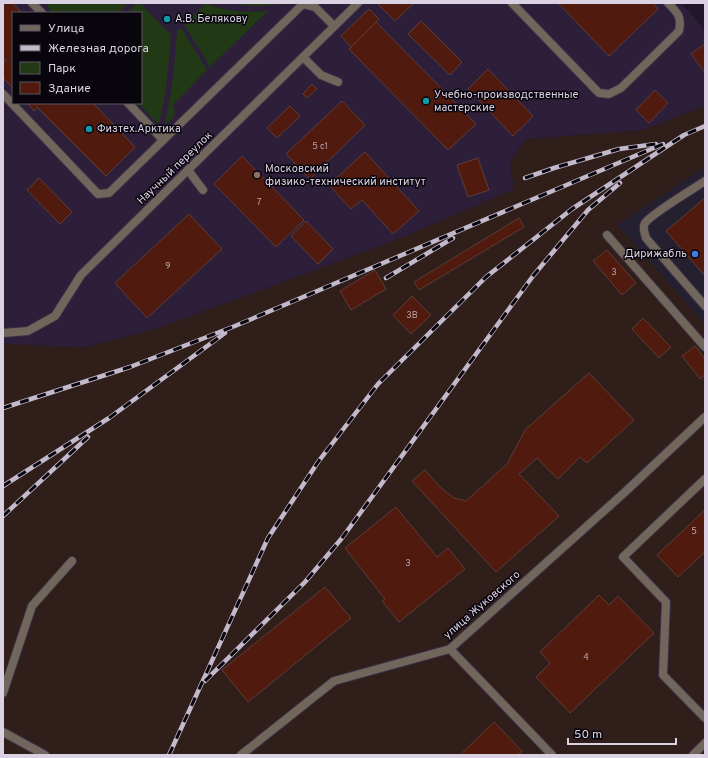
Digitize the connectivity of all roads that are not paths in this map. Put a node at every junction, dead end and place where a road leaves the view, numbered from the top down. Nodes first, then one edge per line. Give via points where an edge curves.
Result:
1 (32, 3) edge
2 (302, 3) edge
3 (358, 3) edge
4 (512, 3) edge
5 (668, 3) edge
6 (41, 12) edge
7 (334, 26) junction
8 (303, 57) junction
9 (338, 82) dead end
10 (3, 94) edge
11 (12, 103) edge
12 (12, 104) edge
13 (129, 104) edge
14 (163, 140) junction
15 (188, 170) junction
16 (705, 181) edge
17 (203, 190) dead end
18 (607, 235) dead end
19 (705, 306) edge
20 (3, 333) edge
21 (705, 347) edge
22 (705, 417) edge
23 (705, 479) edge
24 (72, 562) dead end
25 (450, 649) junction
26 (3, 693) edge
27 (705, 718) edge
28 (3, 732) edge
29 (705, 743) edge
30 (45, 755) edge
31 (241, 755) edge
32 (552, 755) edge
33 (693, 755) edge

1 - 6 street
2 - 7 street via 315,7
2 - 14 street
3 - 7 street, Научный переулок
4 - 5 street via 599,92 609,94 621,88 679,31 681,23 678,13
7 - 8 street, Научный переулок
8 - 9 street via 321,75
8 - 15 street, Научный переулок
10 - 11 street
12 - 14 street via 98,194 109,193
13 - 14 street
15 - 17 street
15 - 20 street, Научный переулок via 81,275 54,316 28,331
16 - 19 street via 652,216 645,224 644,231 646,238
18 - 21 street
22 - 25 street, улица Жуковского
23 - 27 street via 623,557 666,602 663,675
24 - 26 street via 32,606
25 - 31 street, улица Жуковского via 334,681
25 - 32 street
28 - 30 street
29 - 33 street

